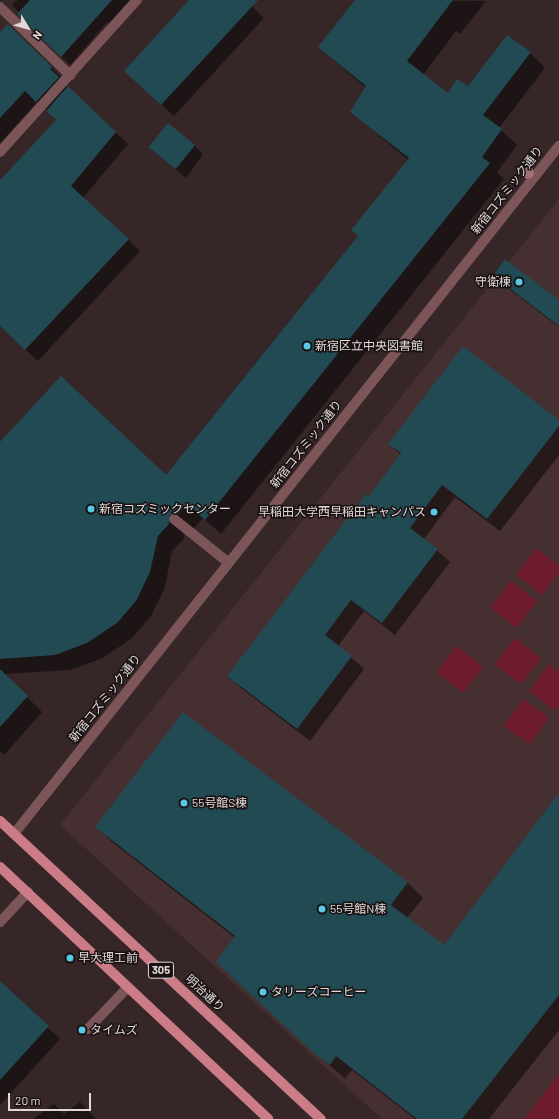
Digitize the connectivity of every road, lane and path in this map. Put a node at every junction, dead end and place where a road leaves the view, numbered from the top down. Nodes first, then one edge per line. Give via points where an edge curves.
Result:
1 (137, 0) edge
2 (0, 7) edge
3 (70, 75) junction
4 (559, 146) edge
5 (0, 152) edge
6 (174, 519) dead end
7 (229, 563) junction
8 (0, 821) edge
9 (14, 834) junction
10 (0, 867) edge
11 (28, 892) junction
12 (0, 922) edge
13 (128, 987) junction
14 (88, 1029) dead end
15 (268, 1119) edge
16 (321, 1119) edge

1 - 3 street
2 - 3 street
3 - 5 street
4 - 7 street, 新宿コズミック通り
6 - 7 street
7 - 9 street, 新宿コズミック通り
8 - 9 main road, 明治通り / 305
9 - 16 main road, 明治通り / 305
10 - 11 main road
11 - 12 street
11 - 13 main road
13 - 14 street
13 - 15 main road

